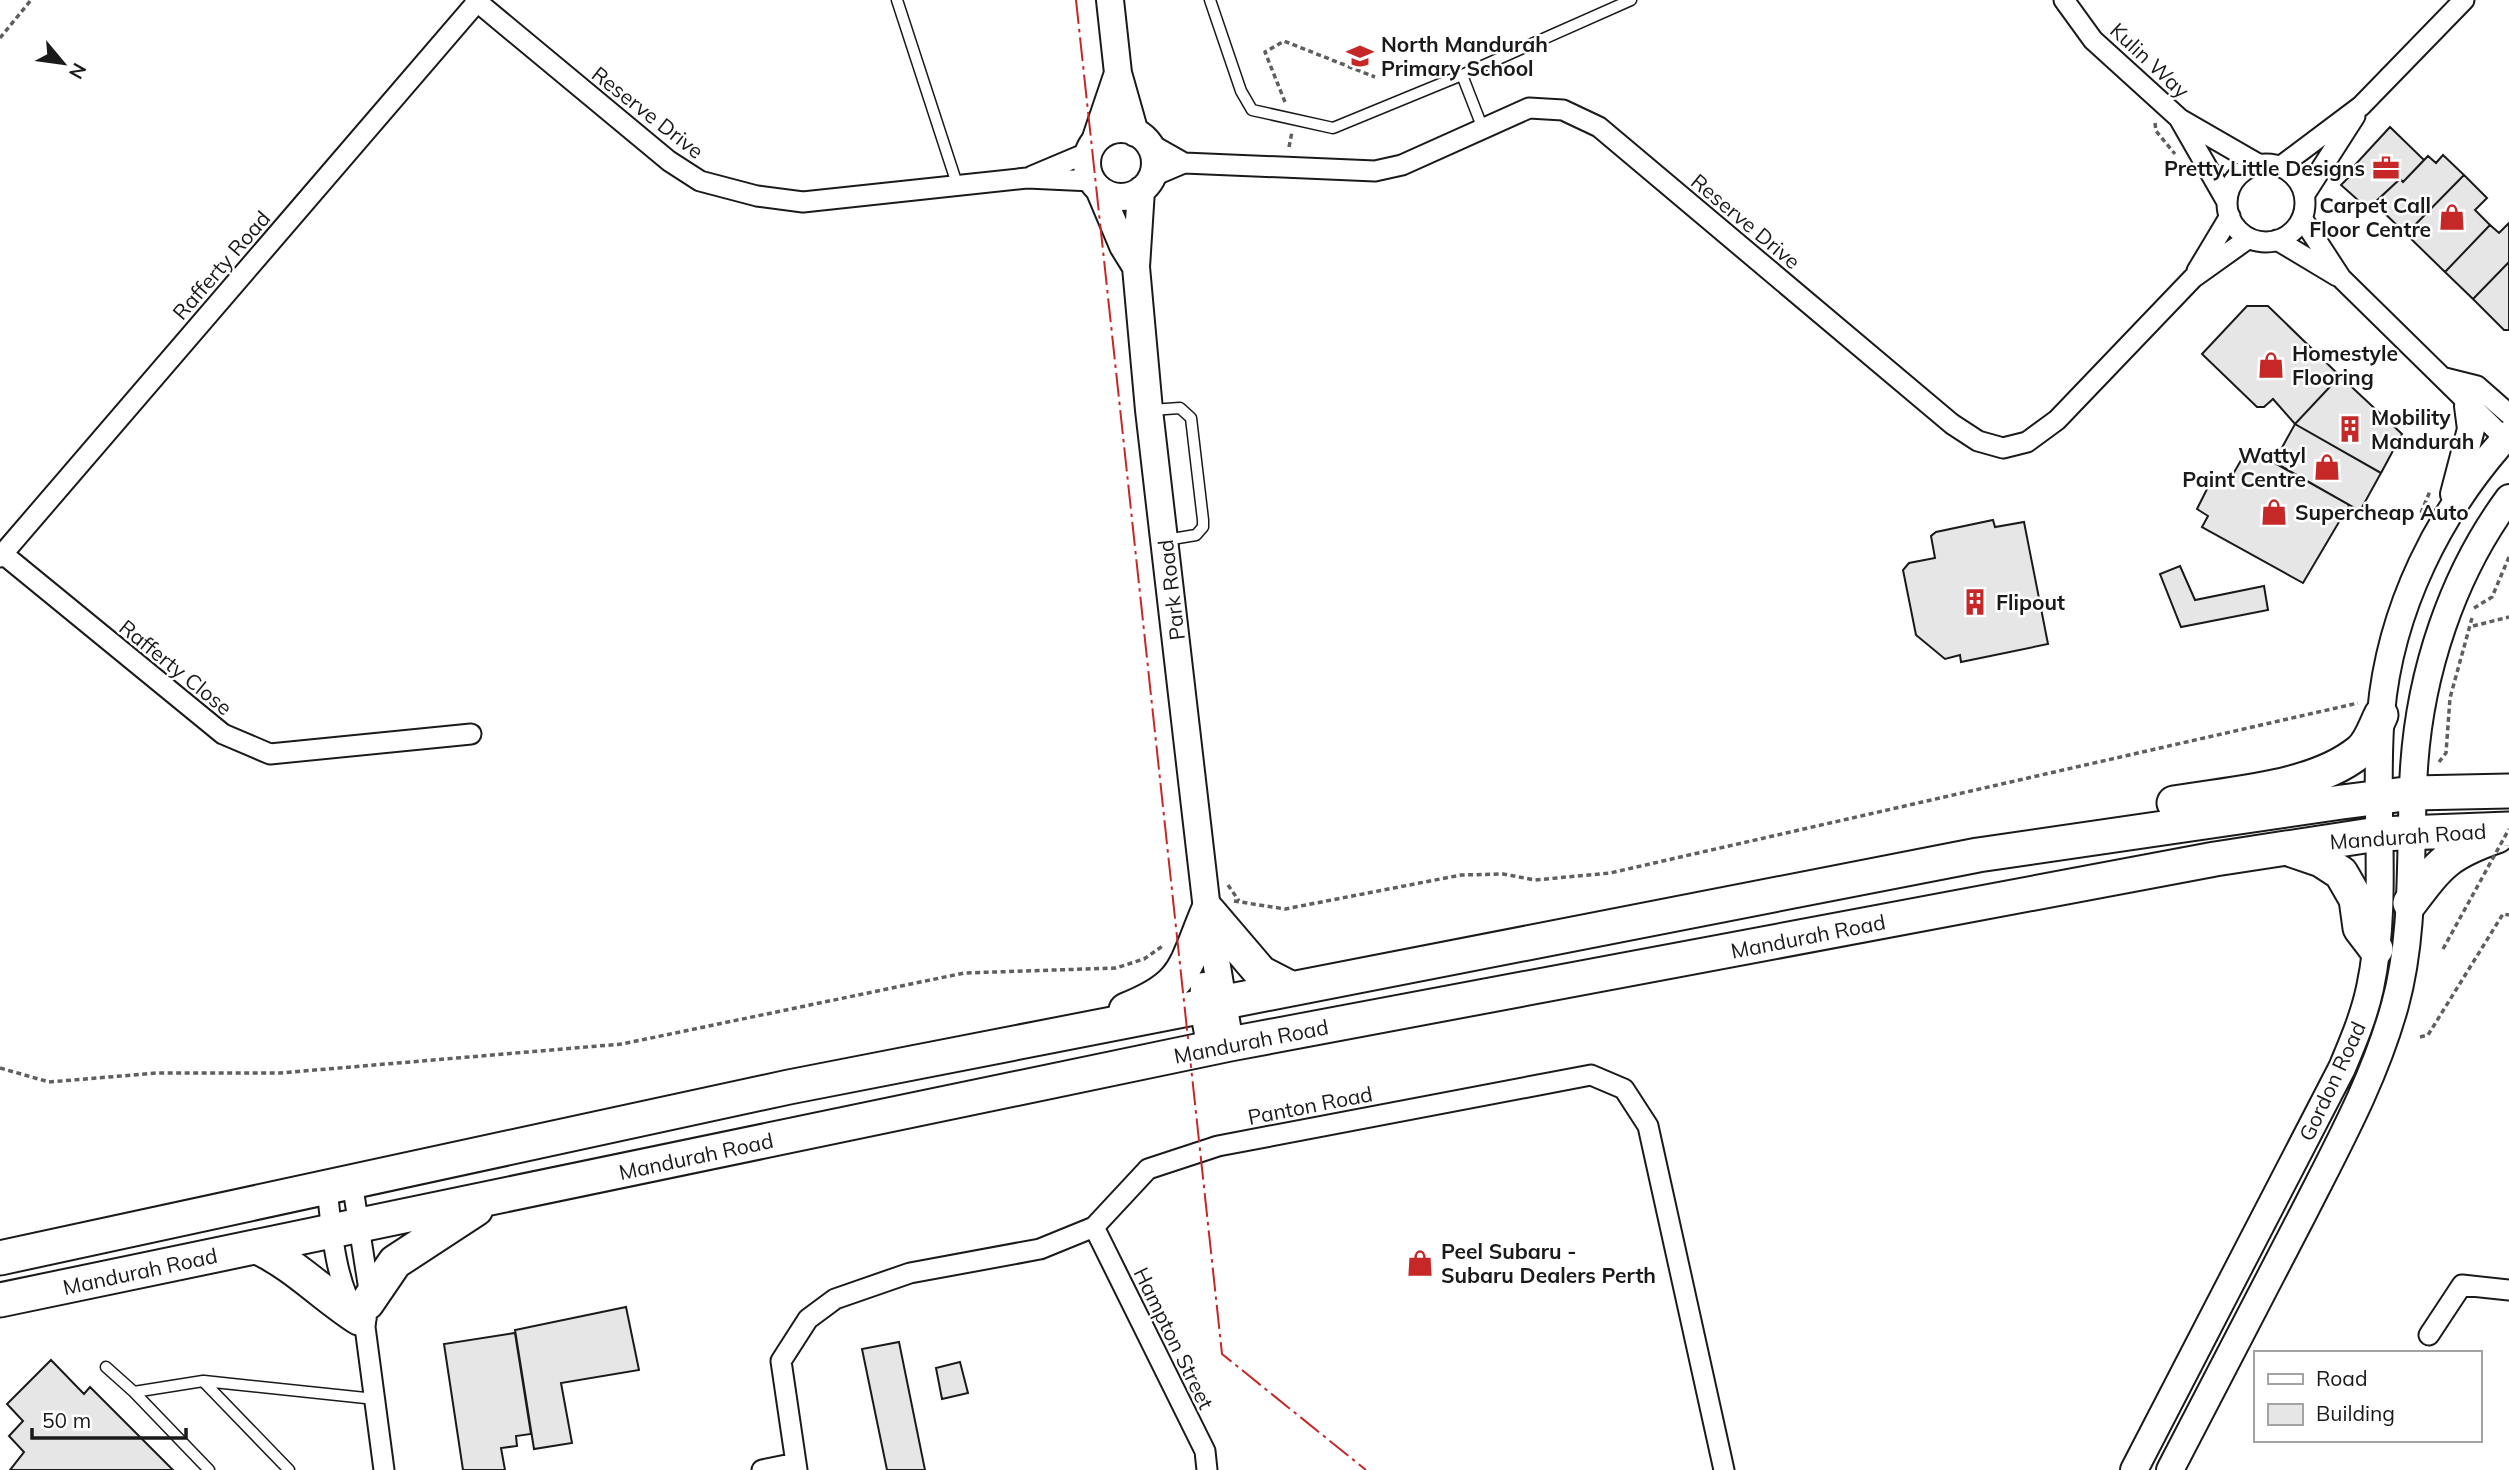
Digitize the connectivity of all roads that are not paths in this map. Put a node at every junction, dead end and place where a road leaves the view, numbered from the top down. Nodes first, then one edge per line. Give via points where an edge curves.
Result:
1 (897, 0) edge
2 (1110, 0) edge
3 (1210, 0) edge
4 (1631, 0) edge
5 (2064, 0) edge
6 (2463, 0) edge
7 (476, 1) edge
8 (1118, 73) junction
9 (1462, 75) junction
10 (2361, 106) junction
11 (2180, 119) junction
12 (1483, 128) junction
13 (1141, 137) junction
14 (1092, 146) junction
15 (1184, 163) junction
16 (2258, 164) junction
17 (2281, 166) junction
18 (1027, 178) junction
19 (957, 184) junction
20 (1146, 184) junction
21 (1095, 185) junction
22 (2305, 194) junction
23 (2228, 209) junction
24 (2302, 218) junction
25 (2249, 238) junction
26 (2277, 240) junction
27 (1136, 267) junction
28 (2193, 278) junction
29 (2341, 278) junction
30 (2445, 379) junction
31 (2469, 406) junction
32 (1149, 410) junction
33 (2508, 431) edge
34 (2508, 496) edge
35 (2452, 506) junction
36 (1165, 540) junction
37 (1, 556) edge
38 (2367, 710) junction
39 (471, 734) dead end
40 (2509, 791) edge
41 (2413, 793) junction
42 (2378, 798) junction
43 (2509, 830) edge
44 (2411, 831) junction
45 (2378, 834) junction
46 (2054, 842) junction
47 (2284, 848) junction
48 (2410, 903) junction
49 (1208, 911) junction
50 (2376, 949) junction
51 (1292, 989) junction
52 (1213, 1005) junction
53 (1065, 1034) junction
54 (1221, 1046) junction
55 (340, 1185) junction
56 (496, 1197) junction
57 (2270, 1208) junction
58 (2299, 1222) junction
59 (1094, 1227) junction
60 (345, 1229) junction
61 (257, 1247) junction
62 (0, 1258) edge
63 (2509, 1290) edge
64 (0, 1300) edge
65 (364, 1316) junction
66 (2206, 1331) junction
67 (2429, 1335) dead end
68 (2234, 1346) junction
69 (106, 1367) dead end
70 (203, 1381) junction
71 (134, 1392) junction
72 (374, 1399) junction
73 (797, 1467) edge
74 (209, 1470) edge
75 (289, 1470) edge
76 (384, 1470) edge
77 (762, 1470) edge
78 (1207, 1470) edge
79 (1724, 1470) edge
80 (2134, 1470) edge
81 (2170, 1470) edge

1 - 19 lane
2 - 8 main road
3 - 9 lane via 1246,102 1264,115 1333,128
4 - 9 lane
5 - 11 street, Kulin Way via 2094,40
6 - 10 street
7 - 19 street, Reserve Drive via 669,161 700,181 757,197 803,202
7 - 37 street, Rafferty Road
8 - 13 main road
8 - 14 main road
9 - 12 lane
10 - 17 street
10 - 22 street
11 - 16 street, Kulin Way
11 - 23 street, Kulin Way
12 - 15 street, Reserve Drive via 1402,166 1375,171
12 - 28 street, Reserve Drive via 1529,108 1563,110 1599,127 1952,424 1978,441 2003,448 2027,442 2057,419
13 - 14 main road via 1114,130
13 - 15 street, Reserve Drive
13 - 20 main road via 1154,159
14 - 18 street, Reserve Drive
14 - 21 main road via 1087,162
15 - 20 street, Reserve Drive
16 - 17 street
16 - 23 street via 2236,178
17 - 22 street via 2292,173
18 - 19 street, Reserve Drive
18 - 21 street, Reserve Drive
20 - 21 main road via 1120,197
20 - 27 main road, Park Road
21 - 27 main road, Park Road
22 - 24 street
23 - 25 street
23 - 28 street, Reserve Drive
24 - 26 street via 2287,236
24 - 29 street
25 - 26 street
25 - 28 street, Reserve Drive
26 - 29 street
27 - 32 main road, Park Road
29 - 30 street
30 - 31 street
30 - 33 street via 2477,386
31 - 33 street
31 - 35 main road via 2472,429
32 - 36 main road, Park Road
32 - 36 lane via 1180,408 1191,418 1203,527 1192,537
33 - 35 main road, Gordon Road
34 - 41 main road, Gordon Road via 2462,575 2433,653
35 - 38 main road, Gordon Road via 2424,558 2384,684
36 - 49 main road, Park Road
37 - 39 street, Rafferty Close via 223,734 270,754
38 - 42 main road, Gordon Road
38 - 46 highway via 2361,751 2348,760 2280,785 2112,813
40 - 41 highway, Mandurah Road
41 - 42 highway, Mandurah Road
41 - 44 main road, Gordon Road
42 - 45 main road, Gordon Road
42 - 46 highway, Mandurah Road
43 - 44 highway, Mandurah Road
43 - 48 highway via 2461,849 2437,867
44 - 45 highway, Mandurah Road
44 - 48 main road, Gordon Road
45 - 47 highway, Mandurah Road
45 - 50 main road, Gordon Road
46 - 51 highway, Mandurah Road
47 - 50 highway via 2321,860 2341,873 2356,899 2360,928
47 - 54 highway, Mandurah Road
48 - 58 main road, Gordon Road via 2390,1024 2348,1125
49 - 51 highway via 1261,974
49 - 52 main road, Park Road
49 - 53 highway via 1179,980 1157,998
50 - 57 main road, Gordon Road via 2364,1010 2347,1056
51 - 52 highway, Mandurah Road
52 - 53 highway, Mandurah Road
52 - 54 main road, Park Road
53 - 55 highway, Mandurah Road via 789,1087
54 - 56 highway, Mandurah Road
55 - 60 street
55 - 60 street
55 - 62 highway, Mandurah Road
56 - 60 highway, Mandurah Road
56 - 65 highway via 395,1262
57 - 58 main road
57 - 66 main road, Gordon Road
58 - 68 main road, Gordon Road
59 - 73 street, Panton Road via 1040,1249 910,1273 835,1299 808,1320 781,1361
59 - 78 street, Hampton Street via 1205,1451
59 - 79 street, Panton Road via 1148,1169 1218,1146 1591,1075 1624,1089 1648,1126
60 - 61 highway, Mandurah Road
60 - 65 street via 369,1290
60 - 65 street via 348,1300
61 - 64 highway, Mandurah Road
61 - 65 highway via 305,1275 332,1300
63 - 67 street via 2462,1285
65 - 72 street
66 - 68 main road
66 - 80 main road, Gordon Road
68 - 81 main road, Gordon Road
69 - 71 lane
70 - 71 lane
70 - 72 lane
70 - 75 lane
71 - 74 lane
72 - 76 street
73 - 77 street

